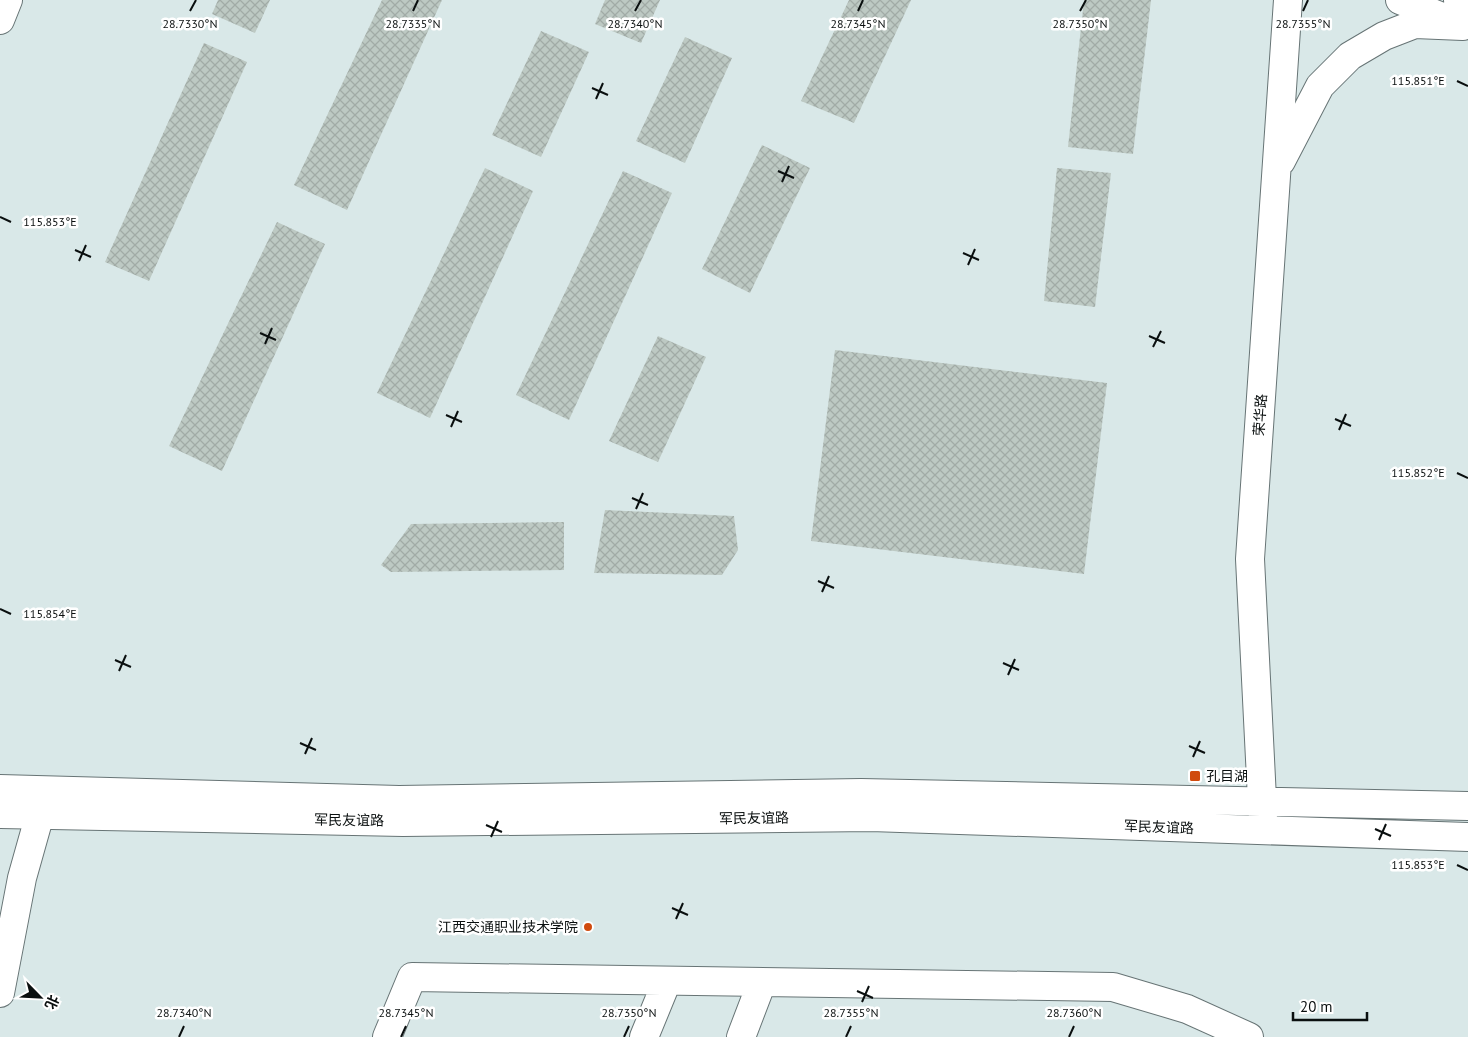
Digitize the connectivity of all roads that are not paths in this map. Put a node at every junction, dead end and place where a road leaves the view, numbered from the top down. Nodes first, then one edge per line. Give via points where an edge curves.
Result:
1 (8, 0) edge
2 (1275, 0) edge
3 (1288, 0) edge
4 (1400, 0) edge
5 (1458, 0) edge
6 (1466, 19) edge
7 (0, 20) edge
8 (1276, 169) junction
9 (0, 789) edge
10 (1253, 801) junction
11 (44, 802) junction
12 (1468, 806) edge
13 (0, 814) edge
14 (1254, 830) junction
15 (1468, 837) edge
16 (667, 981) junction
17 (762, 982) junction
18 (0, 993) edge
19 (387, 1037) edge
20 (644, 1037) edge
21 (741, 1037) edge
22 (1249, 1037) edge

1 - 7 main road
2 - 10 main road, 荣华路 via 1234,561
3 - 8 main road, 荣华路
4 - 6 main road
5 - 6 main road
6 - 8 main road via 1415,24 1384,36 1350,56 1320,86
8 - 10 main road, 荣华路 via 1250,559
9 - 11 main road
10 - 11 main road, 军民友谊路 via 861,793
10 - 12 main road, 军民友谊路
10 - 14 main road, 荣华路
11 - 13 main road
11 - 14 main road, 军民友谊路 via 403,822 871,817
11 - 18 main road via 22,878
14 - 15 main road, 军民友谊路
16 - 17 main road
16 - 19 main road via 412,978
16 - 20 main road
17 - 21 main road
17 - 22 main road via 1114,987 1187,1009

